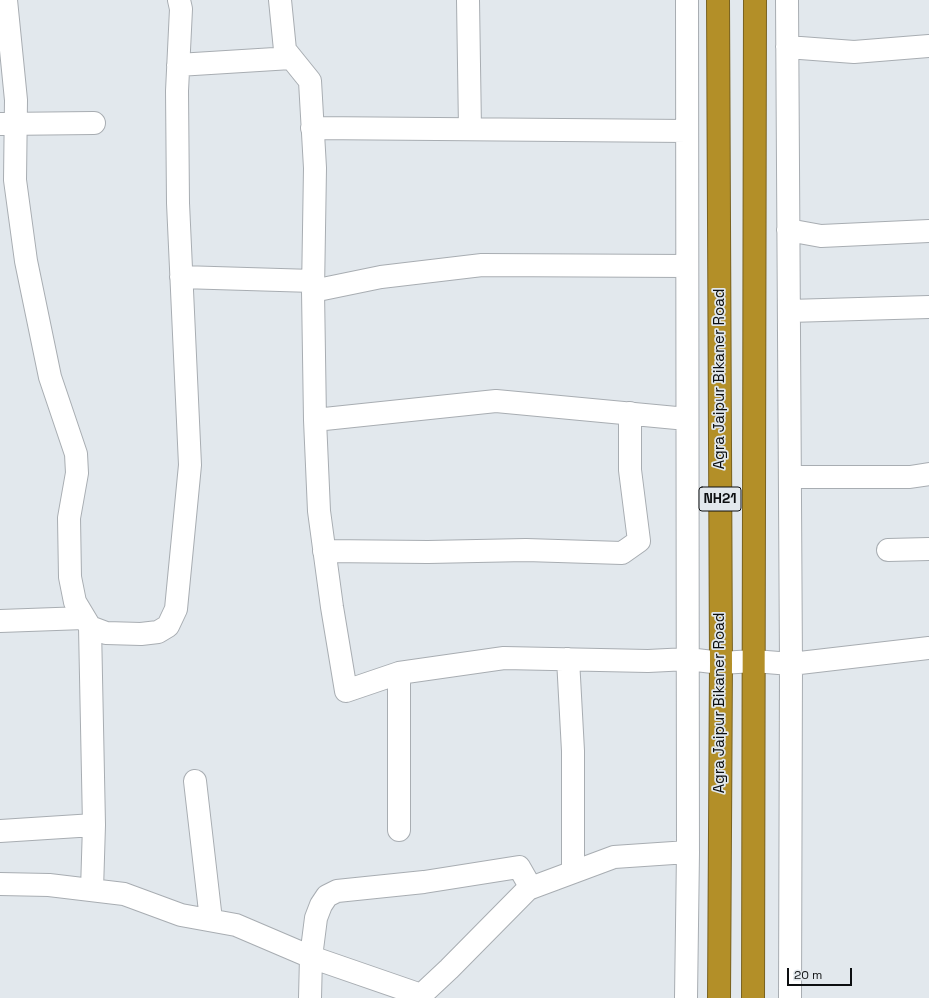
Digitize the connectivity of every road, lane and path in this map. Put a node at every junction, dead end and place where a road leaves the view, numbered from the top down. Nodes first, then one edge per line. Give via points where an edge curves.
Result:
1 (6, 0) edge
2 (179, 0) edge
3 (280, 0) edge
4 (468, 0) edge
5 (687, 0) edge
6 (718, 0) edge
7 (755, 0) edge
8 (787, 0) edge
9 (929, 46) edge
10 (787, 47) junction
11 (291, 58) junction
12 (178, 65) junction
13 (94, 123) dead end
14 (8, 124) edge
15 (312, 128) junction
16 (470, 129) junction
17 (687, 130) junction
18 (788, 230) junction
19 (929, 231) edge
20 (687, 266) junction
21 (181, 277) junction
22 (313, 286) junction
23 (929, 307) edge
24 (789, 311) junction
25 (630, 413) junction
26 (687, 419) junction
27 (315, 420) junction
28 (929, 474) edge
29 (790, 477) junction
30 (929, 549) edge
31 (888, 550) dead end
32 (324, 551) junction
33 (0, 621) edge
34 (87, 623) junction
35 (929, 648) edge
36 (568, 659) junction
37 (688, 659) junction
38 (754, 661) junction
39 (721, 663) junction
40 (791, 664) junction
41 (399, 673) junction
42 (195, 781) dead end
43 (94, 825) junction
44 (399, 830) dead end
45 (0, 831) edge
46 (688, 852) junction
47 (573, 872) junction
48 (0, 884) edge
49 (531, 888) junction
50 (92, 890) junction
51 (211, 920) junction
52 (311, 957) junction
53 (420, 997) edge
54 (310, 998) edge
55 (686, 998) edge
56 (719, 998) edge
57 (753, 998) edge
58 (790, 998) edge

1 - 14 street via 16,100
2 - 12 street via 181,9
3 - 11 street via 285,50
4 - 16 street
5 - 17 street
6 - 39 highway, Agra Jaipur Bikaner Road / NH21
7 - 38 highway, NH21
8 - 10 street
9 - 10 street via 854,52
10 - 18 street
11 - 12 street
11 - 15 street via 310,81
12 - 21 street
13 - 14 street
14 - 34 street via 26,261 50,377 76,454 77,473 69,518 70,577 75,602
15 - 16 street
15 - 22 street via 315,168
16 - 17 street
17 - 20 street
18 - 19 street via 821,236
18 - 24 street
20 - 22 street via 482,265
20 - 26 street
21 - 22 street
21 - 34 street via 190,465 176,609 168,626 158,632 106,633
22 - 27 street
23 - 24 street
24 - 29 street
25 - 26 street
25 - 27 street via 496,401
25 - 32 street via 630,470 639,541 622,552
26 - 37 street
27 - 32 street via 319,511
28 - 29 street via 910,477
29 - 40 street
30 - 31 street
32 - 41 street via 346,691
33 - 34 street
34 - 43 street
35 - 40 street
36 - 37 street
36 - 41 street via 504,658
36 - 47 street via 573,751
37 - 39 street
37 - 46 street
38 - 39 street
38 - 40 street
38 - 57 highway, NH21
39 - 56 highway, Agra Jaipur Bikaner Road / NH21
40 - 58 street
41 - 44 street
42 - 51 street
43 - 45 street
43 - 50 street
46 - 47 street via 614,857
46 - 55 street
47 - 49 street
48 - 50 street via 49,885
49 - 52 street via 520,867 424,882 337,891 327,896 321,904 316,918
49 - 53 street
50 - 51 street via 124,894 181,915
51 - 52 street via 236,925
52 - 53 street
52 - 54 street

